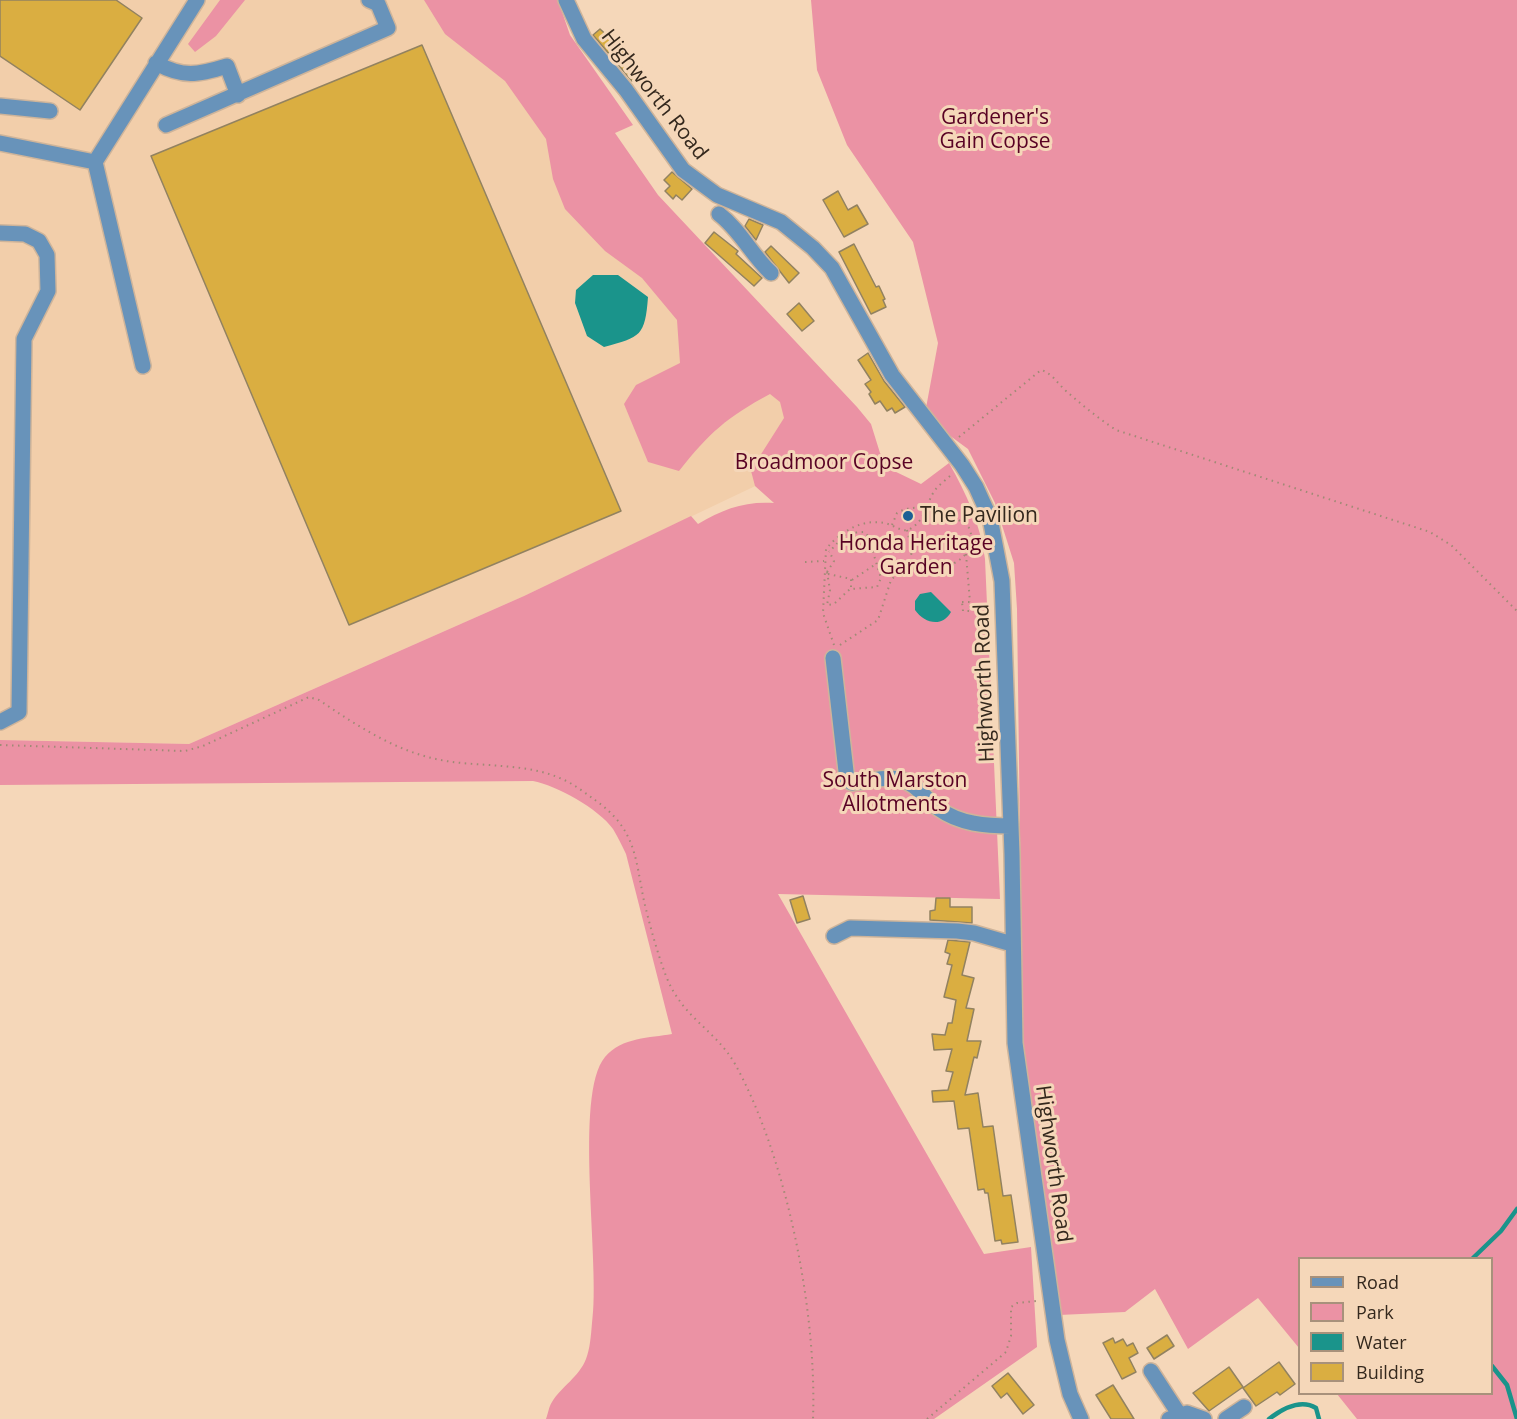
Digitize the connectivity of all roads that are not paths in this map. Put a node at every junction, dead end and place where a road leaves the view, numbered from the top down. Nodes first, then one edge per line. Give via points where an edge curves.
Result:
1 (197, 0) edge
2 (369, 0) edge
3 (566, 0) edge
4 (156, 63) junction
5 (238, 95) junction
6 (0, 106) edge
7 (50, 111) dead end
8 (166, 125) dead end
9 (0, 143) edge
10 (94, 162) junction
11 (746, 206) junction
12 (719, 214) dead end
13 (734, 226) junction
14 (0, 233) edge
15 (771, 273) dead end
16 (143, 366) dead end
17 (833, 658) dead end
18 (0, 722) edge
19 (1011, 826) junction
20 (834, 936) dead end
21 (1012, 944) junction
22 (1151, 1371) dead end
23 (1244, 1407) dead end
24 (1174, 1417) edge
25 (1081, 1419) edge
26 (1204, 1419) edge
27 (1226, 1419) edge

1 - 4 street
2 - 5 street via 378,4 388,28
3 - 11 street, Highworth Road via 578,32 633,98 676,162 702,186
4 - 5 street via 175,73 201,74 227,66
4 - 10 street
5 - 8 street
6 - 7 street
9 - 10 street
10 - 16 street
11 - 13 street
11 - 19 street, Highworth Road via 781,222 827,262 892,375 962,465 987,510 1001,568
12 - 13 street
13 - 15 street via 748,250
14 - 18 street via 25,234 39,241 47,255 48,291 24,339 20,712
17 - 19 street via 847,780 902,780 952,817 981,825
19 - 21 street, Highworth Road
20 - 21 street via 850,928 967,932
21 - 25 street, Highworth Road via 1015,1043 1051,1299 1061,1359
22 - 24 street
23 - 27 street
24 - 26 street via 1193,1413

